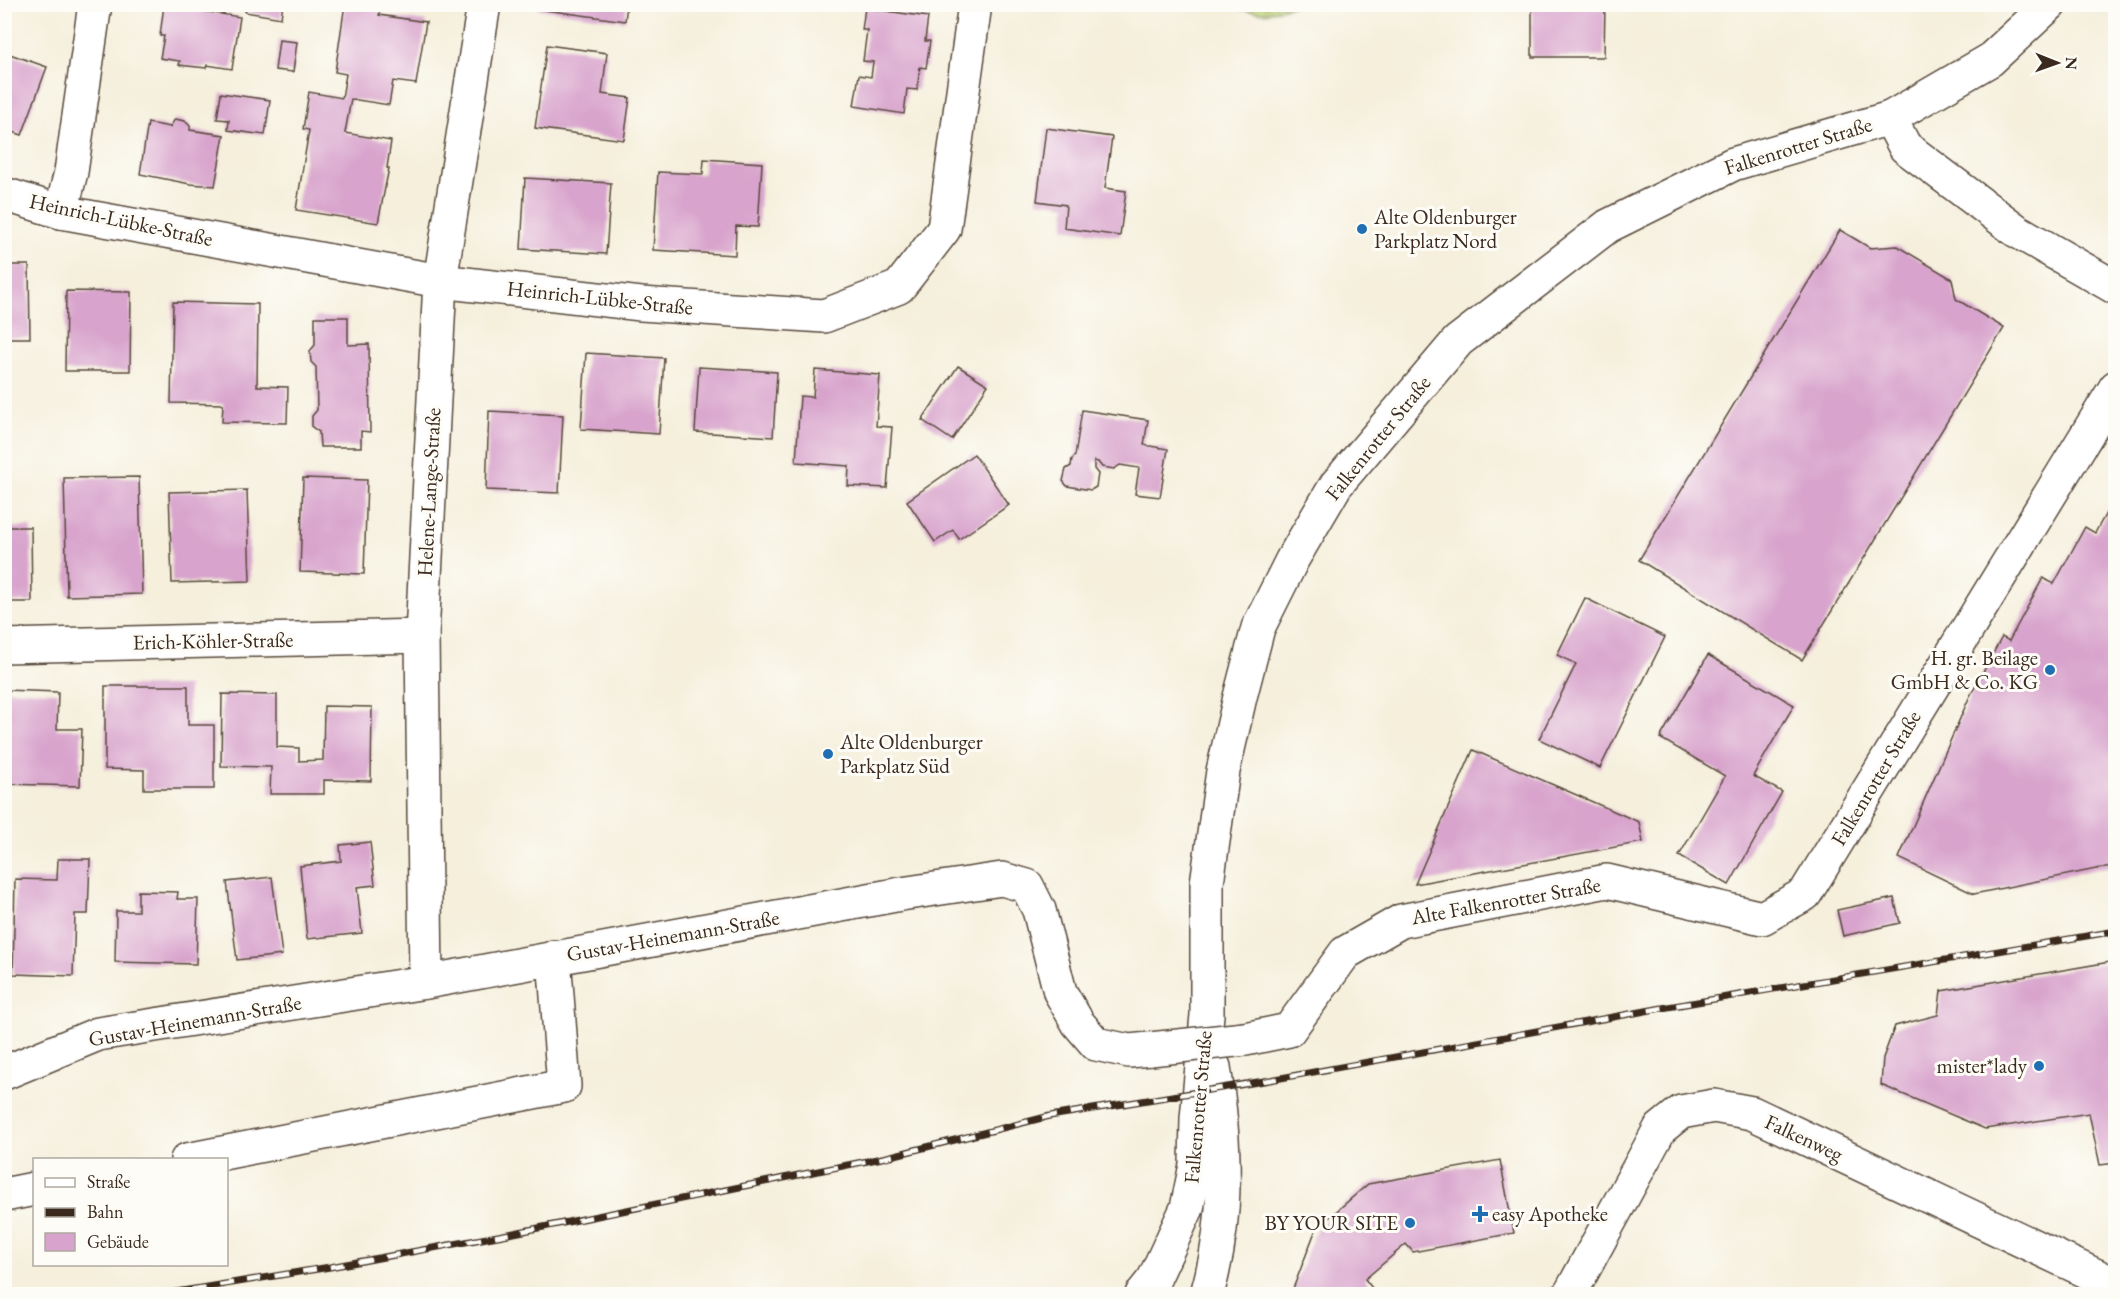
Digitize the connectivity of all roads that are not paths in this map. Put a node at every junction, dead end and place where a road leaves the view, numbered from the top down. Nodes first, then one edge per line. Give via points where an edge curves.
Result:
1 (95, 4) edge
2 (484, 4) edge
3 (975, 4) edge
4 (2050, 4) edge
5 (1890, 118) junction
6 (4, 194) edge
7 (61, 212) junction
8 (440, 281) junction
9 (2115, 288) edge
10 (2115, 387) edge
11 (422, 636) junction
12 (4, 646) edge
13 (1805, 894) joint
14 (554, 957) junction
15 (426, 982) junction
16 (1207, 1015) junction
17 (1245, 1039) joint
18 (4, 1073) edge
19 (197, 1158) edge
20 (33, 1189) edge
21 (4, 1195) edge
22 (2115, 1286) edge
23 (1142, 1294) edge
24 (1207, 1294) edge
25 (1570, 1294) edge

1 - 7 street via 71,172
2 - 8 street, Helene-Lange-Straße
3 - 8 street, Heinrich-Lübke-Straße via 944,229 899,287 824,316 642,304
4 - 5 street, Falkenrotter Straße via 1990,60
5 - 9 street, Falkenrotter Straße via 1905,147 2017,231
5 - 16 street, Falkenrotter Straße via 1733,164 1608,226 1458,341 1336,485 1258,628 1240,697 1223,771 1207,883
6 - 7 street, Heinrich-Lübke-Straße
7 - 8 street, Heinrich-Lübke-Straße
8 - 11 street, Helene-Lange-Straße
10 - 13 street, Falkenrotter Straße
11 - 12 street, Erich-Köhler-Straße
11 - 15 street, Helene-Lange-Straße
13 - 17 street, Alte Falkenrotter Straße via 1762,918 1607,881 1401,921 1345,953 1289,1030
14 - 15 street, Gustav-Heinemann-Straße
14 - 17 street, Gustav-Heinemann-Straße, bridge via 1002,879 1027,886 1039,910 1060,992 1096,1044 1129,1051
14 - 19 street via 564,1086
15 - 18 street, Gustav-Heinemann-Straße via 98,1034
16 - 23 street, Falkenrotter Straße via 1196,1166 1187,1208 1155,1279
16 - 24 street, Falkenrotter Straße via 1221,1112 1224,1179 1222,1227
20 - 21 street
22 - 25 street, Falkenweg via 1752,1113 1714,1106 1681,1112 1660,1130

